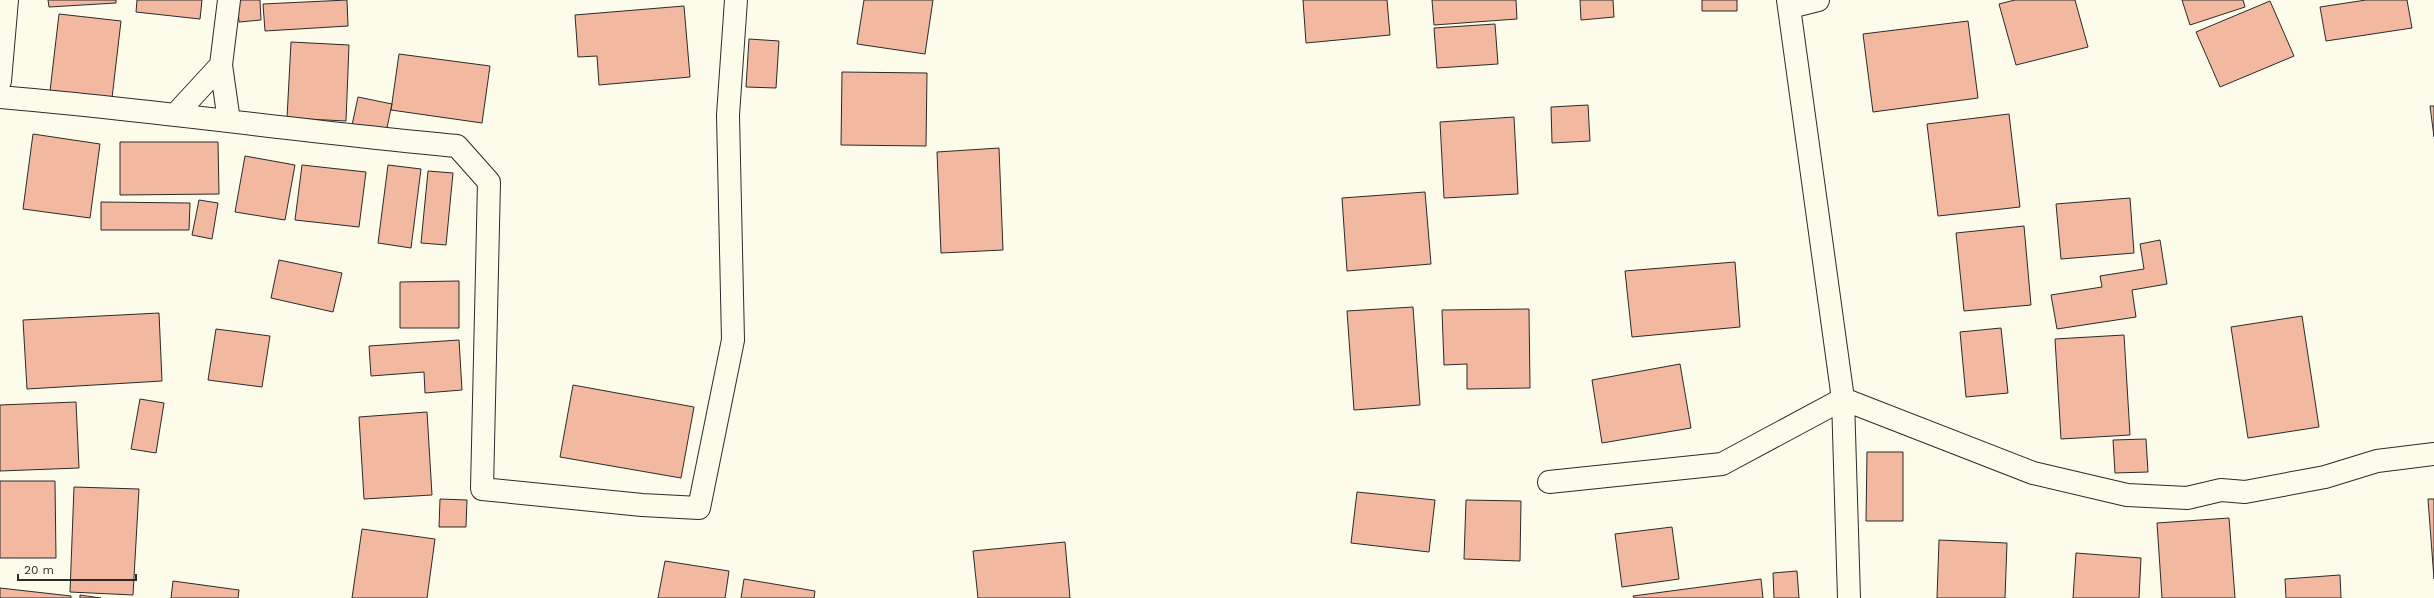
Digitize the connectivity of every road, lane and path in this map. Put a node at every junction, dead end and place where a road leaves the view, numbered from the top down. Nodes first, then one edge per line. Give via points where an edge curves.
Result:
1 (7, 0) edge
2 (229, 0) edge
3 (736, 0) edge
4 (1818, 0) edge
5 (1789, 4) edge
6 (222, 65) junction
7 (0, 81) edge
8 (0, 97) edge
9 (175, 115) junction
10 (229, 121) junction
11 (1843, 399) junction
12 (2434, 454) edge
13 (1549, 482) dead end
14 (1849, 598) edge

1 - 7 street
2 - 6 street
3 - 10 street via 728,114 733,340 699,508 482,489 490,182 457,146
4 - 5 street
5 - 11 street
6 - 9 street
6 - 10 street
8 - 9 street via 113,106
9 - 10 street
11 - 12 street via 2033,473 2127,495 2186,498 2221,490 2245,492 2325,477 2377,461
11 - 13 street via 1722,464
11 - 14 street

